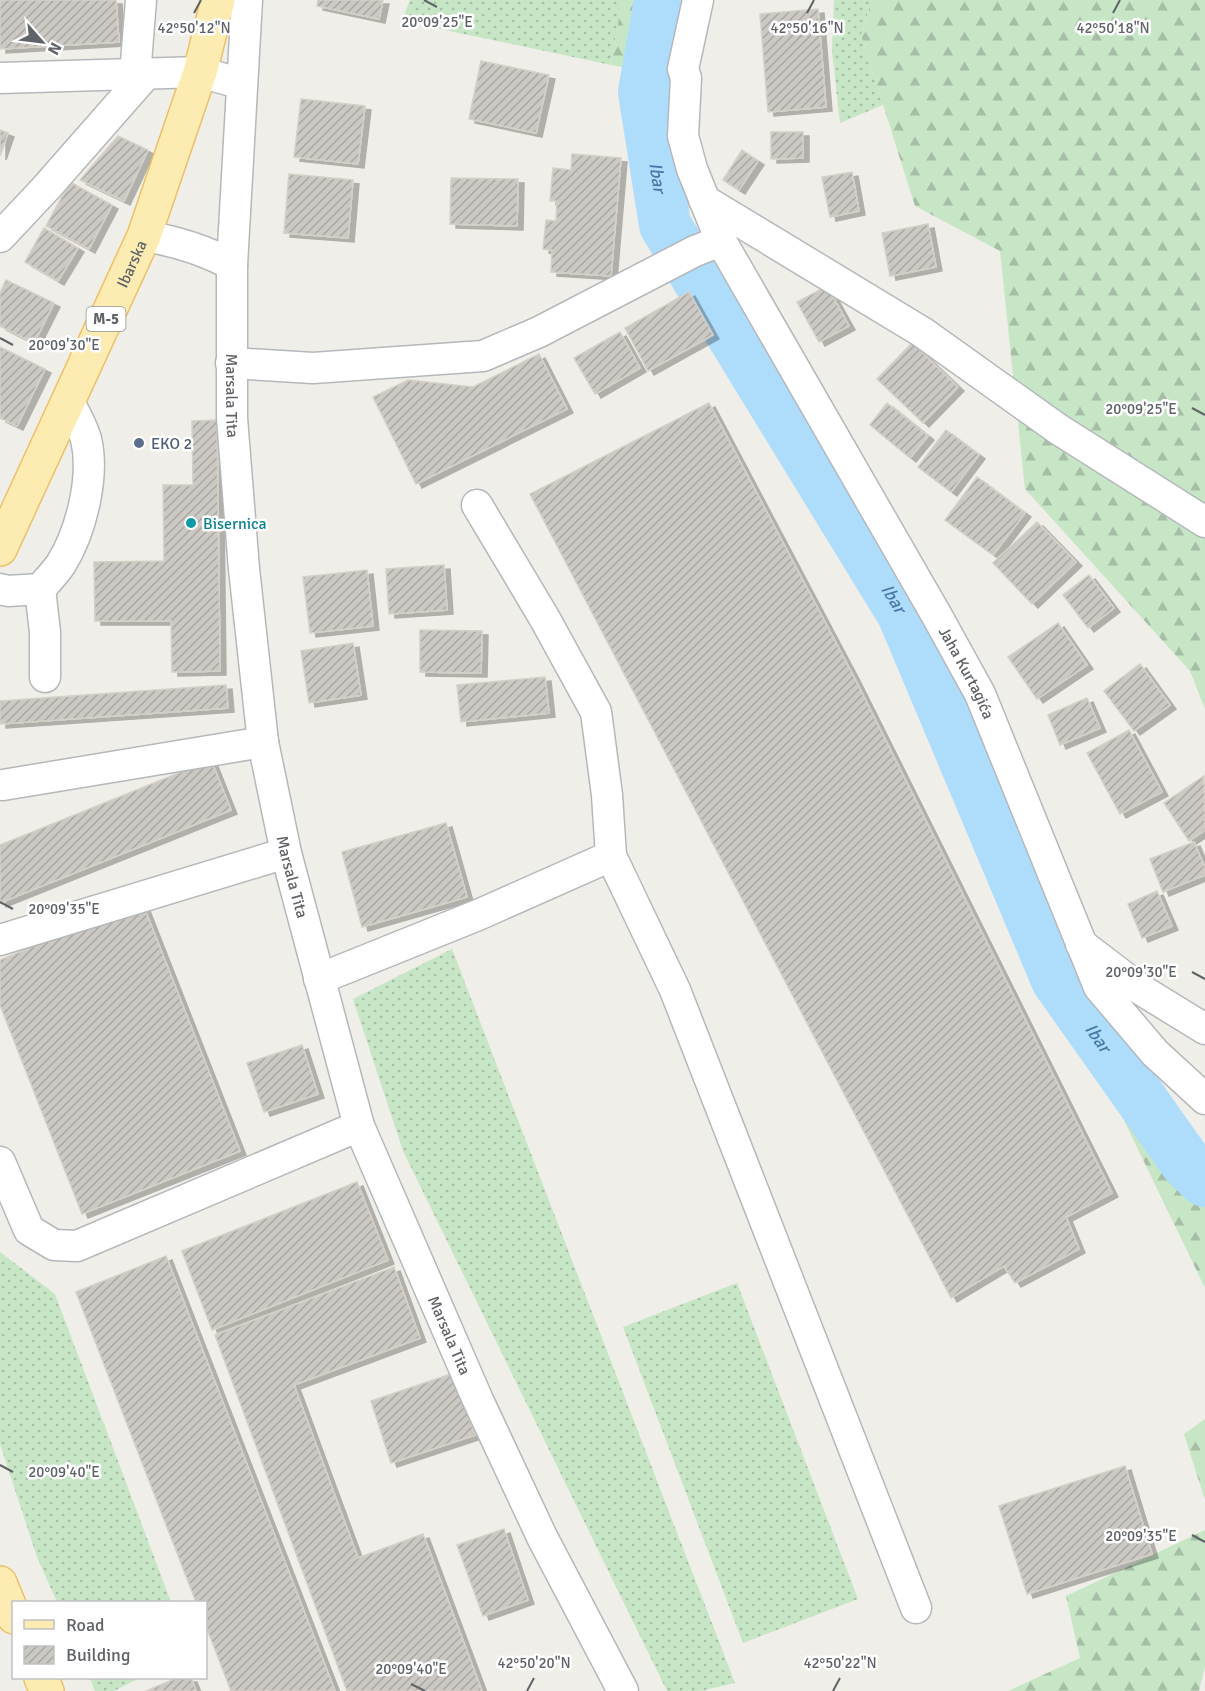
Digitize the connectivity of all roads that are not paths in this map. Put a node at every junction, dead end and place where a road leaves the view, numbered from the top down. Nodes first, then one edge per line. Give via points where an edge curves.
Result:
1 (141, 0) edge
2 (218, 0) edge
3 (247, 0) edge
4 (698, 0) edge
5 (200, 72) junction
6 (141, 74) junction
7 (0, 78) edge
8 (242, 84) junction
9 (704, 200) junction
10 (144, 236) junction
11 (0, 237) edge
12 (708, 246) junction
13 (232, 265) junction
14 (231, 363) junction
15 (68, 401) junction
16 (477, 505) dead end
17 (1205, 522) edge
18 (0, 549) edge
19 (0, 589) edge
20 (40, 589) junction
21 (45, 677) dead end
22 (263, 742) junction
23 (3, 785) dead end
24 (286, 853) junction
25 (611, 856) junction
26 (0, 940) edge
27 (1080, 944) junction
28 (319, 979) junction
29 (1205, 1029) edge
30 (1205, 1099) edge
31 (359, 1126) junction
32 (0, 1161) edge
33 (0, 1582) edge
34 (916, 1608) dead end
35 (12, 1614) edge
36 (623, 1691) edge

1 - 6 street
2 - 5 main road, Ibarska / M-5
3 - 8 street, Marsala Tita
4 - 9 street, Jaha Kurtagića via 683,69 683,136
5 - 6 street
5 - 8 street
5 - 10 main road, Ibarska / M-5
6 - 7 street
6 - 11 street
8 - 13 street, Marsala Tita
9 - 12 street, Jaha Kurtagića
9 - 17 street via 922,332 1058,429
10 - 13 street via 192,246
10 - 15 main road, Ibarska / M-5
12 - 14 street via 539,332 483,356 313,368
12 - 27 street, Jaha Kurtagića via 931,605 980,694
13 - 14 street, Marsala Tita
14 - 22 street, Marsala Tita via 243,557
15 - 18 main road, Ibarska / M-5
15 - 20 street via 86,440 89,464 82,518 61,564
16 - 25 street via 596,712
19 - 20 street
20 - 21 street
22 - 23 street
22 - 24 street, Marsala Tita
24 - 26 street
24 - 28 street, Marsala Tita
25 - 28 street
25 - 34 street via 675,990
27 - 29 street via 1140,989
27 - 30 street, Jaha Kurtagića via 1099,987 1121,1016
28 - 31 street, Marsala Tita
31 - 32 street via 77,1246 54,1245 29,1230
31 - 36 street, Marsala Tita via 477,1398 542,1537
33 - 35 main road

